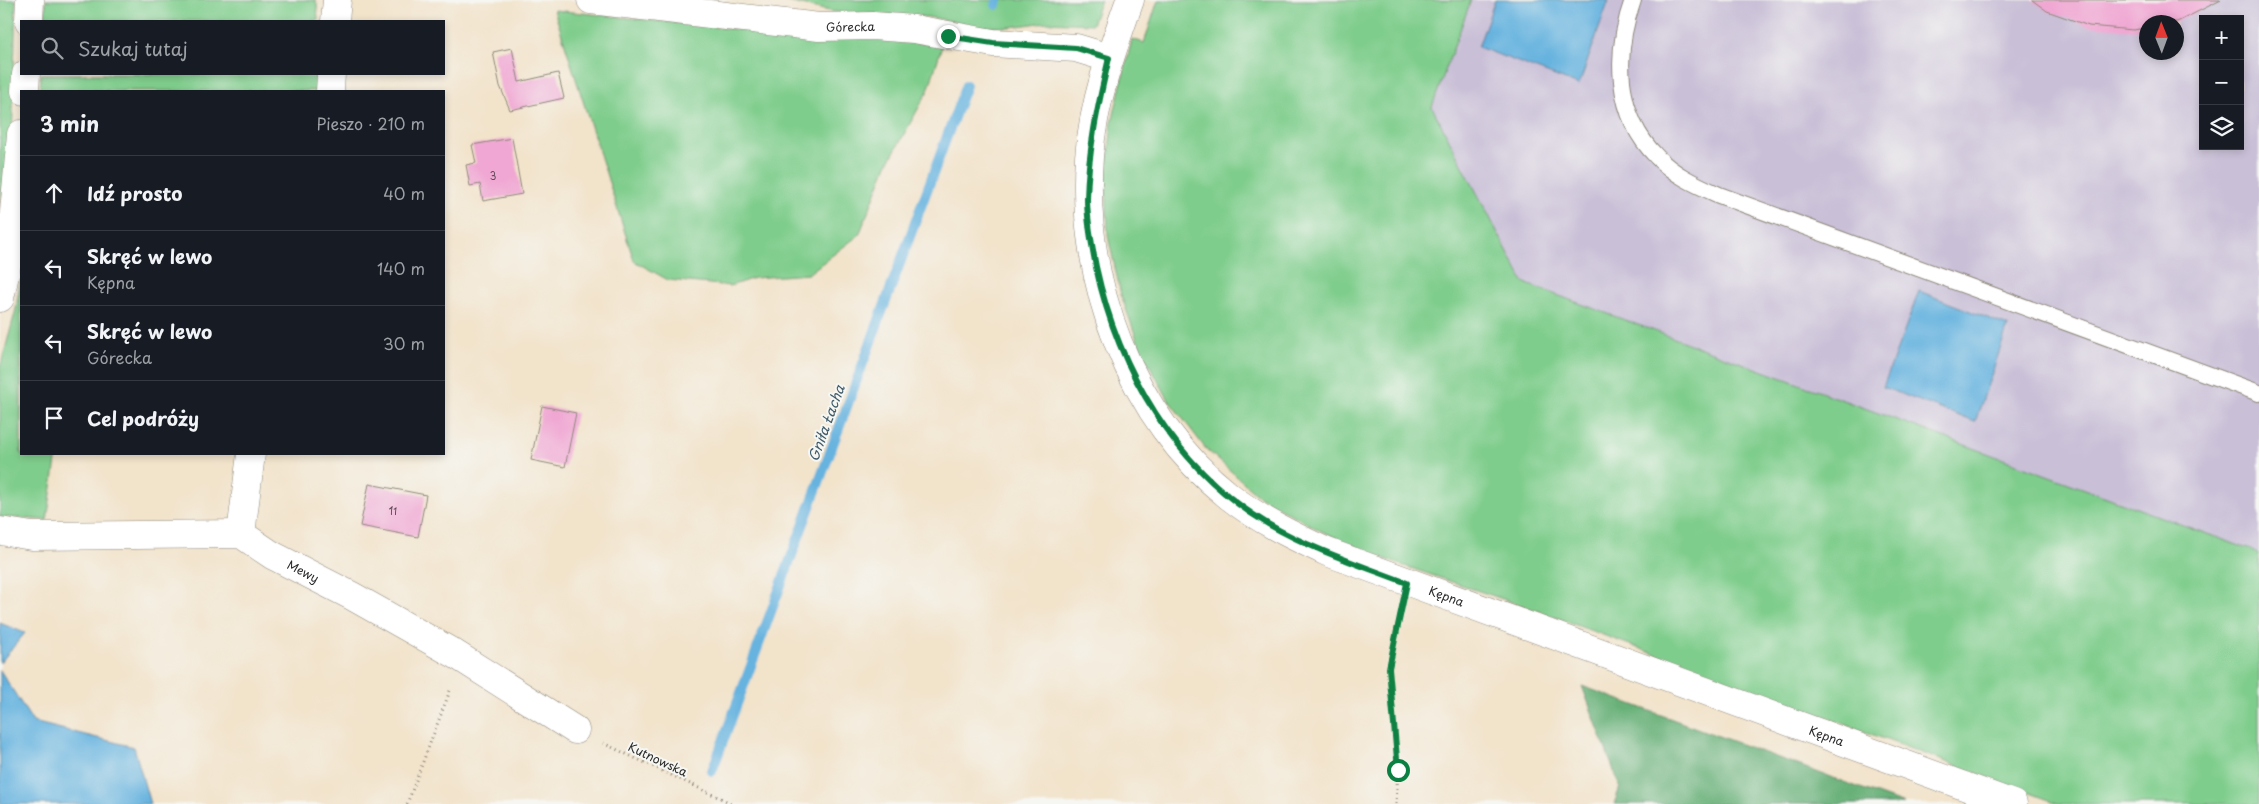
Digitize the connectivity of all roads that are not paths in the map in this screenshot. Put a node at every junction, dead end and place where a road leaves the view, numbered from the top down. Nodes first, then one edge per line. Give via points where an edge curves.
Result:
1 (30, 0) edge
2 (337, 0) edge
3 (591, 0) edge
4 (1130, 0) edge
5 (1633, 0) edge
6 (29, 20) edge
7 (335, 20) edge
8 (1109, 58) junction
9 (26, 75) edge
10 (331, 75) edge
11 (25, 90) edge
12 (330, 90) edge
13 (20, 145) edge
14 (0, 298) edge
15 (2259, 393) edge
16 (252, 455) edge
17 (0, 531) edge
18 (241, 534) junction
19 (575, 730) road end
20 (2013, 804) edge

1 - 6 street
2 - 7 street
3 - 8 street, Górecka via 819,27 914,29 993,43 1076,48
4 - 8 street, Kępna
5 - 15 lane via 1623,32 1621,54 1625,100 1642,138 1657,158 1679,175 1719,195
8 - 20 street, Kępna via 1089,154 1087,201 1092,248 1101,287 1119,345 1141,392 1188,457 1228,496 1276,528 1327,552
9 - 11 street
10 - 12 street
13 - 14 street via 11,246
16 - 18 street
17 - 18 street via 32,536
18 - 19 street, Mewy via 272,555 462,659

